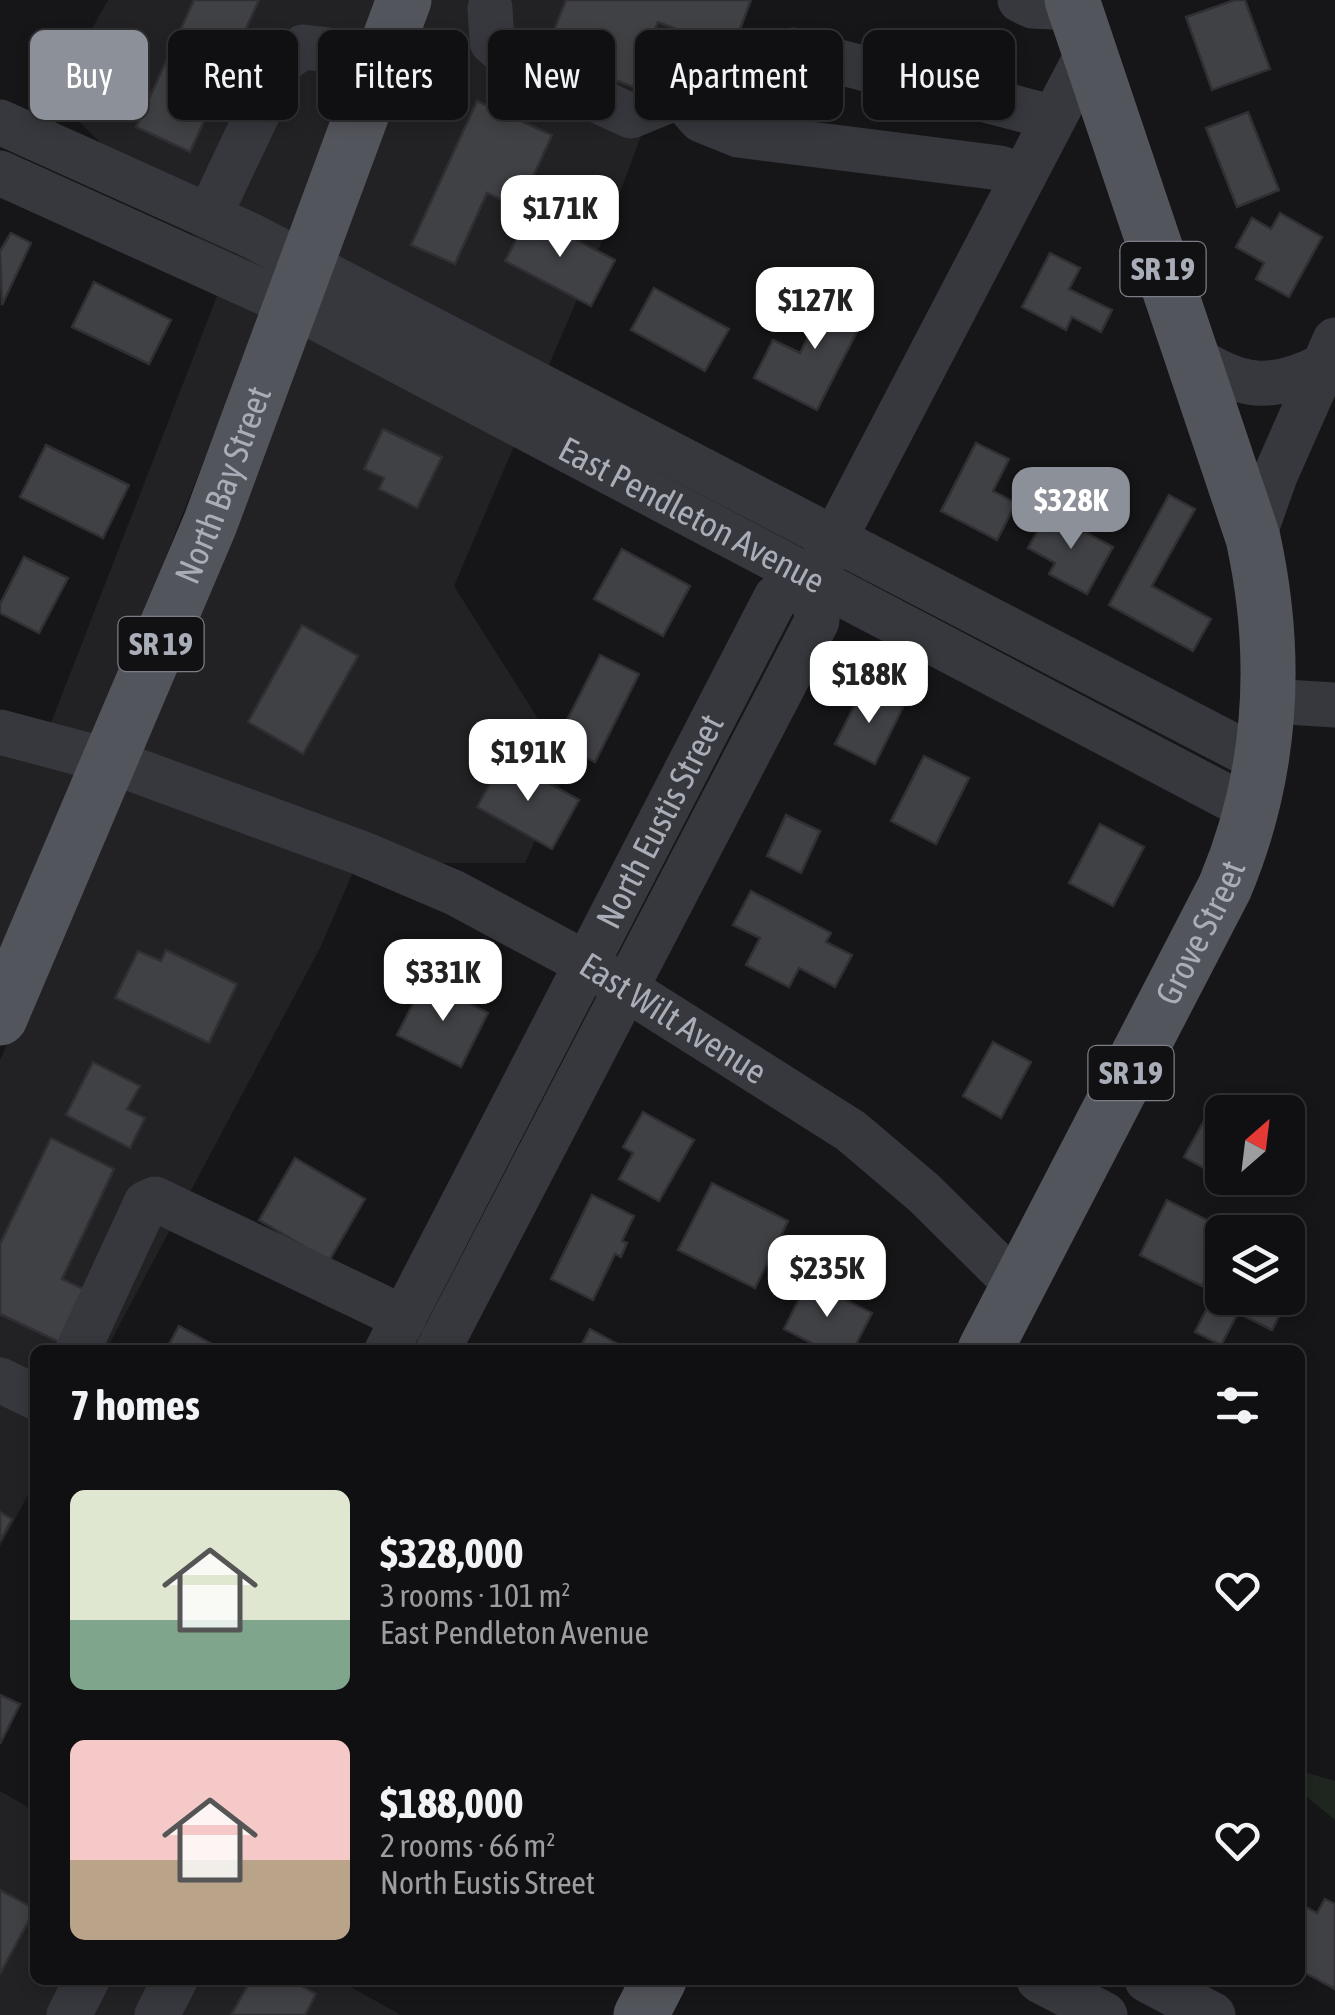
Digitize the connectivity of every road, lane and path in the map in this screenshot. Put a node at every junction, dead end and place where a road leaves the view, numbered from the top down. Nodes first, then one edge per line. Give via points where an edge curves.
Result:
1 (404, 0) edge
2 (1020, 0) edge
3 (489, 3) edge
4 (1078, 20) edge
5 (393, 30) edge
6 (318, 48) edge
7 (1015, 108) edge
8 (635, 114) edge
9 (1054, 118) junction
10 (361, 120) edge
11 (700, 120) edge
12 (986, 120) edge
13 (0, 122) edge
14 (1003, 171) junction
15 (0, 173) edge
16 (208, 216) junction
17 (301, 285) junction
18 (1328, 353) edge
19 (1193, 357) junction
20 (1253, 538) junction
21 (823, 560) junction
22 (1269, 700) junction
23 (1335, 705) edge
24 (0, 732) edge
25 (112, 762) junction
26 (1257, 785) junction
27 (587, 964) junction
28 (626, 987) junction
29 (0, 1018) edge
30 (1018, 1286) junction
31 (396, 1334) edge
32 (80, 1345) edge
33 (441, 1345) edge
34 (988, 1345) edge
35 (0, 1380) edge
36 (30, 1395) edge
37 (84, 1985) edge
38 (172, 1985) edge
39 (656, 1985) edge
40 (1048, 1985) edge
41 (1156, 1985) edge
42 (69, 2015) edge
43 (157, 2015) edge
44 (641, 2015) edge
45 (1105, 2015) edge
46 (1213, 2015) edge

1 - 5 main road, North Bay Street / SR 19
2 - 4 street
3 - 8 street via 492,42 517,64
4 - 9 street, North Eustis Street
4 - 19 main road, SR 19
6 - 16 street via 302,46 283,60
7 - 9 street
9 - 14 street, North Eustis Street
10 - 17 main road, North Bay Street / SR 19
11 - 14 street via 738,135
12 - 14 street via 977,126 971,149
13 - 16 street
14 - 21 street, North Eustis Street
15 - 17 street
16 - 17 street
17 - 21 street, East Pendleton Avenue
17 - 25 main road, North Bay Street / SR 19
18 - 19 street via 1268,386 1235,380
18 - 20 street
19 - 20 main road, SR 19
20 - 22 main road, Grove Street / SR 19 via 1268,620
21 - 26 street, East Pendleton Avenue
21 - 27 street, North Eustis Street via 776,597
21 - 28 street, North Eustis Street via 817,621
22 - 23 street
22 - 26 main road, Grove Street / SR 19
24 - 25 street, East Wilt Avenue
25 - 27 street, East Wilt Avenue via 376,859
25 - 29 main road, North Bay Street / SR 19
26 - 30 main road, Grove Street / SR 19 via 1244,843 1199,944
27 - 28 street, East Wilt Avenue
27 - 31 street, North Eustis Street
28 - 30 street, East Wilt Avenue via 851,1131
28 - 33 street, North Eustis Street
30 - 34 main road, Grove Street / SR 19
31 - 32 street via 156,1199 146,1203
35 - 36 street
37 - 42 street
38 - 43 street
39 - 44 main road
40 - 45 street
41 - 46 street

